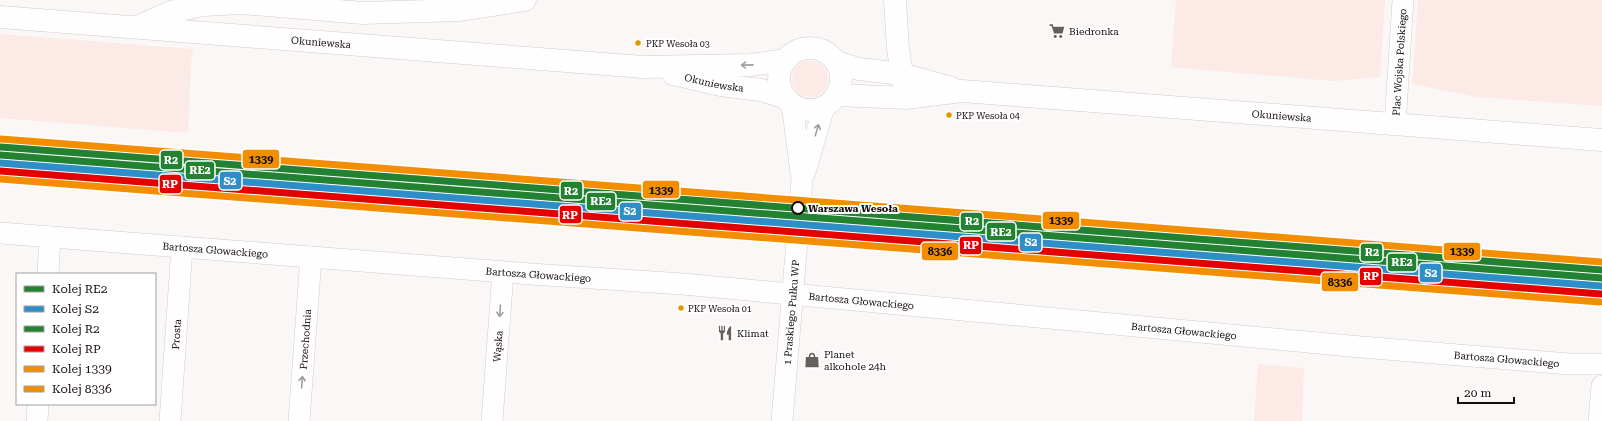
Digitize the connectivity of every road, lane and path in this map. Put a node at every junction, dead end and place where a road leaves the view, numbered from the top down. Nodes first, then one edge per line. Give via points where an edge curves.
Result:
1 (525, 0) edge
2 (896, 0) edge
3 (1402, 0) edge
4 (0, 17) edge
5 (136, 27) junction
6 (786, 60) junction
7 (836, 62) junction
8 (643, 67) junction
9 (902, 74) junction
10 (962, 91) junction
11 (906, 98) junction
12 (789, 101) junction
13 (830, 101) junction
14 (1395, 125) junction
15 (1602, 140) edge
16 (802, 180) junction
17 (0, 233) edge
18 (50, 237) junction
19 (182, 247) junction
20 (311, 257) junction
21 (503, 272) junction
22 (48, 273) edge
23 (793, 294) junction
24 (1602, 366) edge
25 (1602, 386) edge
26 (38, 405) edge
27 (37, 421) edge
28 (170, 421) edge
29 (299, 421) edge
30 (492, 421) edge
31 (782, 421) edge
32 (1599, 421) edge

1 - 5 main road via 460,10 363,13 241,3 203,5 171,12
2 - 9 main road
3 - 14 street, Plac Wojska Polskiego
4 - 5 main road, Okuniewska
5 - 8 main road, Okuniewska
6 - 7 main road via 799,50 816,48 825,51
6 -> 8 main road, Okuniewska via 750,65
6 - 12 main road via 782,66 780,83
7 - 9 main road, Okuniewska via 859,69
7 - 13 main road via 840,70 840,87
8 - 12 main road, Okuniewska via 721,85 761,90
9 - 10 main road, Okuniewska
9 - 11 main road
10 - 11 main road, Okuniewska
10 - 14 main road, Okuniewska
11 - 13 main road, Okuniewska
12 - 13 main road via 813,110
12 - 16 street, 1 Praskiego Pułku WP
16 -> 13 street, 1 Praskiego Pułku WP
14 - 15 main road, Okuniewska
16 - 23 street, 1 Praskiego Pułku WP
17 - 18 street, Bartosza Głowackiego
18 - 19 street, Bartosza Głowackiego
18 - 22 street
19 - 20 street, Bartosza Głowackiego
19 - 28 street, Prosta
20 - 21 street, Bartosza Głowackiego
29 -> 20 street, Przechodnia
21 - 23 street, Bartosza Głowackiego
21 -> 30 street, Wąska
23 - 24 street, Bartosza Głowackiego via 1361,347
23 - 31 street, 1 Praskiego Pułku WP
25 - 32 street
26 - 27 street

